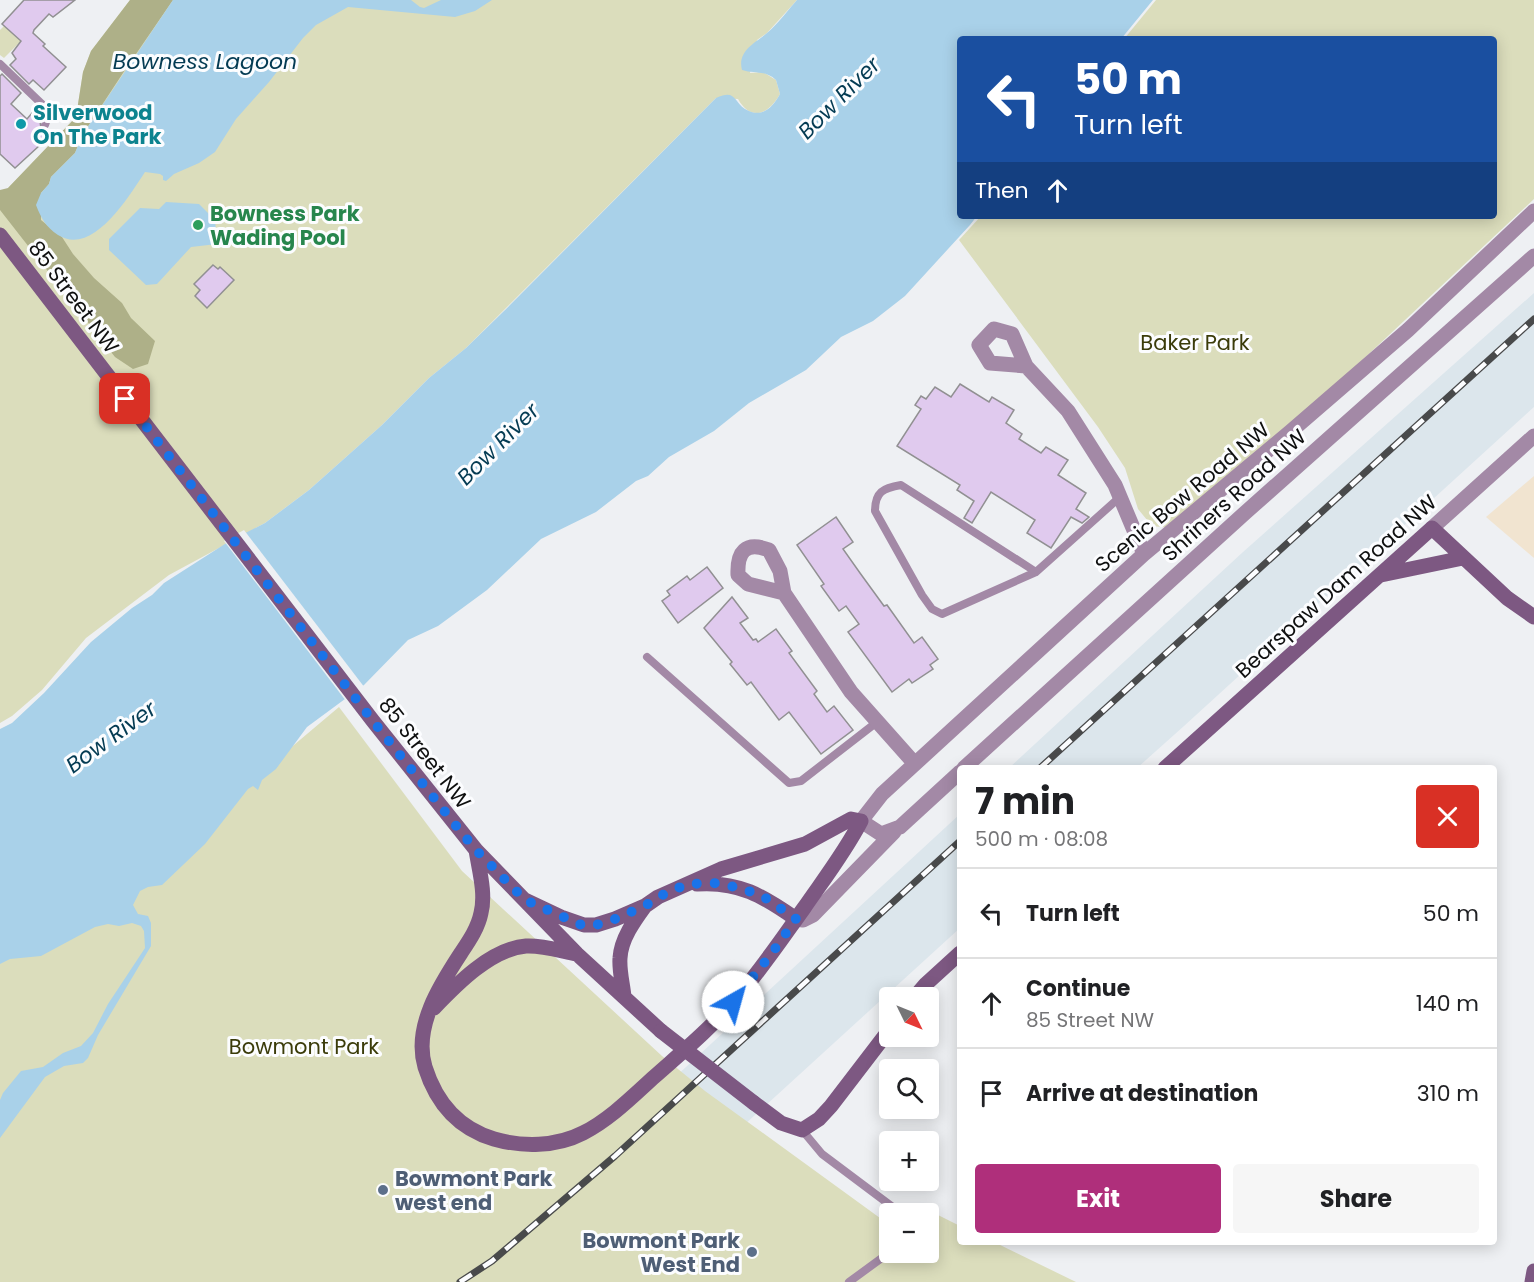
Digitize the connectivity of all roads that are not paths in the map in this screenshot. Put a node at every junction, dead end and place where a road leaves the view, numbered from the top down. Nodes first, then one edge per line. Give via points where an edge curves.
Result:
1 (0, 64) edge
2 (45, 126) dead end
3 (1534, 211) edge
4 (0, 234) edge
5 (1534, 256) edge
6 (1026, 366) dead end
7 (1534, 436) edge
8 (1120, 497) junction
9 (1432, 528) junction
10 (1144, 554) junction
11 (1463, 558) junction
12 (1036, 572) junction
13 (1377, 576) junction
14 (784, 592) dead end
15 (1534, 617) edge
16 (647, 657) dead end
17 (878, 722) junction
18 (915, 764) junction
19 (967, 765) edge
20 (1168, 765) edge
21 (957, 775) edge
22 (861, 821) junction
23 (900, 827) junction
24 (476, 850) junction
25 (687, 884) junction
26 (525, 900) junction
27 (645, 906) junction
28 (796, 919) junction
29 (577, 954) junction
30 (957, 956) edge
31 (923, 987) edge
32 (624, 998) junction
33 (430, 1012) junction
34 (879, 1043) edge
35 (802, 1130) junction
36 (887, 1203) edge
37 (879, 1260) edge
38 (1534, 1271) edge
39 (849, 1282) edge
40 (1532, 1282) edge

1 - 2 lane via 46,108
3 - 10 street, Scenic Bow Road NW via 1408,330
4 - 24 street, 85 Street NW
5 - 19 street, Shriners Road NW
6 - 8 street via 1068,411
7 - 9 street, Bearspaw Dam Road NW
8 - 10 street
8 - 12 lane
9 - 11 street
9 - 13 street, Bearspaw Dam Road NW
10 - 18 street, Scenic Bow Road NW
11 - 13 street
11 - 15 street
12 - 12 lane via 942,614 932,609 922,595 875,512 875,500 885,488 901,485
13 - 20 street, Bearspaw Dam Road NW
14 - 17 street via 851,692
16 - 17 lane via 789,783 801,782
17 - 18 street
18 - 22 street, Scenic Bow Road NW via 882,794
21 - 23 street
22 - 23 street via 881,834
22 - 25 street via 851,819 805,844 721,869
22 - 28 street
23 - 28 street via 813,915
24 - 26 street, 85 Street NW
24 - 33 street via 482,912 476,929 438,989
25 - 27 street
25 - 28 street via 741,888 764,897
26 - 27 street via 584,926 615,919
26 - 29 street, 85 Street NW
27 - 32 street via 622,946
28 - 33 street via 733,1002 704,1033 607,1118 563,1141 507,1142 474,1130 450,1112 435,1093 424,1064 422,1043
29 - 32 street, 85 Street NW
29 - 33 street via 527,946 502,951 468,975
30 - 31 street
32 - 35 street, 85 Street NW, bridge via 754,1103 781,1122
34 - 35 street via 831,1106
35 - 36 lane, 85 Street NW via 822,1154
37 - 39 lane
38 - 40 street

